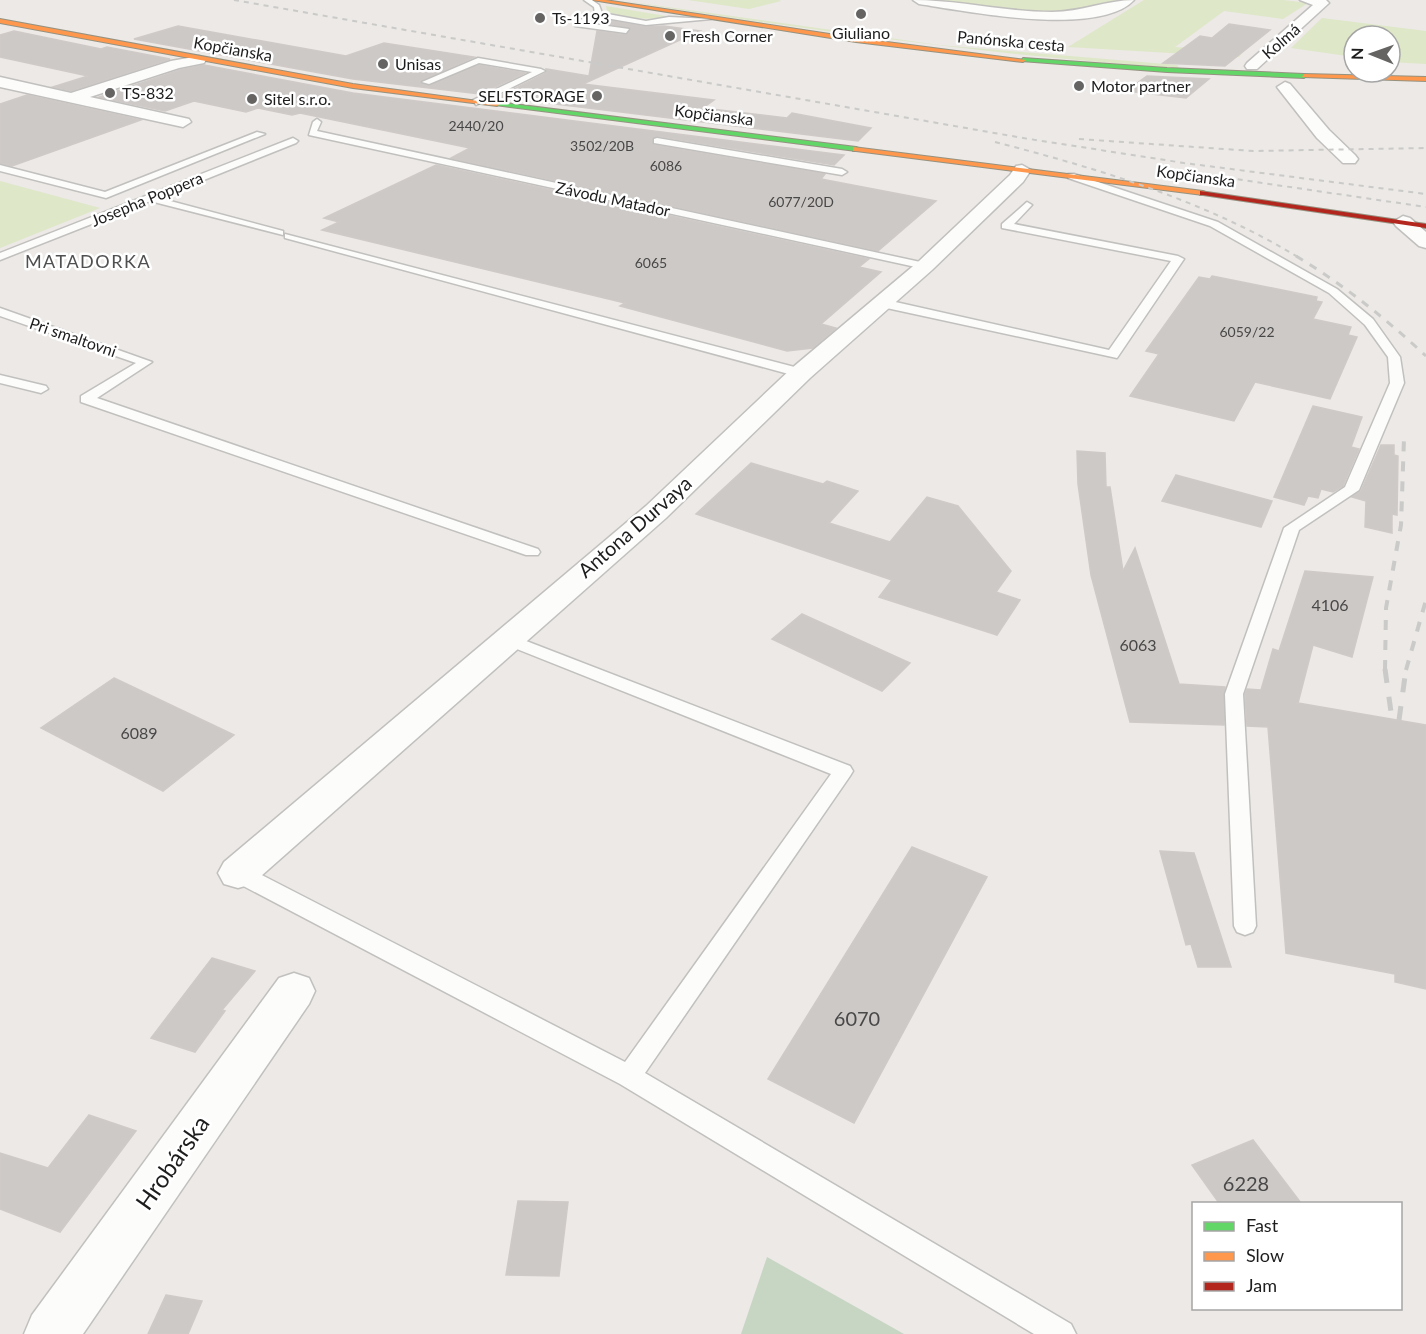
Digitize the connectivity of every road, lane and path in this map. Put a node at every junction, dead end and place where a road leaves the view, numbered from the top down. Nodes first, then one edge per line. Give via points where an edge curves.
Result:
1 (587, 0) edge
2 (595, 0) edge
3 (654, 0) edge
4 (919, 0) edge
5 (1128, 0) edge
6 (1306, 0) edge
7 (599, 15) junction
8 (720, 20) junction
9 (0, 21) edge
10 (646, 23) junction
11 (1015, 59) junction
12 (199, 60) junction
13 (1252, 66) junction
14 (1342, 69) edge
15 (1402, 70) edge
16 (1426, 70) edge
17 (1426, 79) edge
18 (0, 82) edge
19 (426, 82) dead end
20 (1285, 87) junction
21 (1426, 92) edge
22 (74, 98) junction
23 (476, 102) junction
24 (183, 122) dead end
25 (317, 122) dead end
26 (260, 134) dead end
27 (293, 141) dead end
28 (657, 141) dead end
29 (806, 150) junction
30 (1349, 159) dead end
31 (789, 163) junction
32 (0, 168) edge
33 (1022, 170) junction
34 (842, 172) dead end
35 (1071, 176) junction
36 (149, 198) junction
37 (1027, 205) dead end
38 (1403, 222) junction
39 (1426, 226) edge
40 (1426, 242) edge
41 (0, 257) edge
42 (926, 266) junction
43 (882, 303) junction
44 (0, 312) edge
45 (801, 373) junction
46 (0, 379) edge
47 (41, 389) dead end
48 (532, 552) dead end
49 (508, 639) junction
50 (238, 873) joint
51 (1245, 926) dead end
52 (294, 991) dead end
53 (629, 1076) junction
54 (51, 1334) edge
55 (1061, 1334) edge

1 - 7 lane via 597,6
2 - 8 main road, Panónska cesta
3 - 13 main road, Panónska cesta via 973,45
4 - 5 street via 1037,14 1102,11
6 - 13 street, Kolmá via 1323,3
7 - 10 lane
7 - 10 lane via 578,24 624,32
8 - 10 lane via 690,18
8 - 11 main road, Panónska cesta
9 - 12 main road, Kopčianska
11 - 17 main road, Panónska cesta via 1214,72
11 - 20 main road via 1165,79
12 - 22 street
12 - 23 main road, Kopčianska
13 - 14 main road, Panónska cesta
15 - 16 main road
18 - 22 street
19 - 23 lane via 478,60 541,71
20 - 21 main road
20 - 30 street, Kolmá via 1325,139
22 - 24 street
23 - 29 main road, Kopčianska
25 - 42 lane, Závodu Matador via 312,133
26 - 32 lane via 106,195
27 - 36 lane, Josepha Poppera
28 - 31 lane
29 - 31 lane
29 - 33 main road, Kopčianska
31 - 34 lane
33 - 35 main road, Kopčianska
33 - 42 street, Antona Durvaya
35 - 38 main road, Kopčianska
35 - 51 lane via 1214,224 1333,291 1369,322 1394,357 1394,392 1351,490 1292,528 1234,694
36 - 41 lane, Josepha Poppera
36 - 45 lane
37 - 43 lane via 1006,226 1178,259 1112,355
38 - 39 main road, Kopčianska
38 - 40 street
42 - 43 street, Antona Durvaya
43 - 45 street, Antona Durvaya
44 - 48 lane, Pri smaltovni via 146,362 86,399
45 - 49 street, Antona Durvaya via 656,512
46 - 47 lane
49 - 50 street, Antona Durvaya
49 - 53 lane via 843,771
50 - 53 lane
52 - 54 street, Hrobárska
53 - 55 lane

